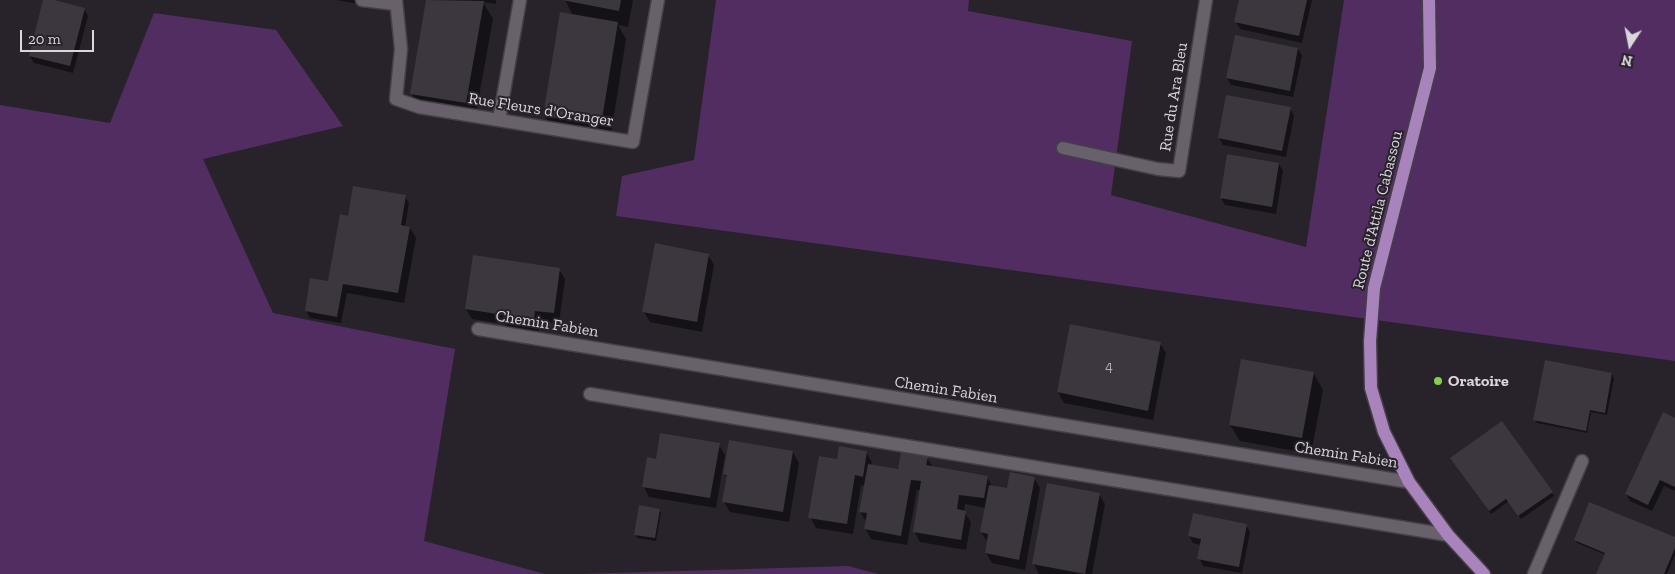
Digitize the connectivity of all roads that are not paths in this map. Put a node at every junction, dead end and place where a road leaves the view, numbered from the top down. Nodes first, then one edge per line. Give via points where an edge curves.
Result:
1 (362, 0) edge
2 (520, 0) edge
3 (658, 0) edge
4 (1206, 0) edge
5 (1429, 0) edge
6 (395, 2) edge
7 (499, 120) junction
8 (1063, 148) dead end
9 (478, 329) dead end
10 (590, 394) dead end
11 (1582, 461) dead end
12 (1410, 482) junction
13 (1448, 535) junction
14 (1484, 574) edge
15 (1534, 574) edge

1 - 6 street
2 - 7 street
3 - 7 street, Rue Fleurs d'Oranger via 633,142
4 - 8 street, Rue du Ara Bleu via 1179,171
5 - 12 main road, Route d'Attila Cabassou via 1430,68 1374,288 1370,341 1371,388 1384,432
6 - 7 street, Rue Fleurs d'Oranger via 401,49 396,98 419,107
9 - 12 street, Chemin Fabien
10 - 13 street
11 - 15 street
12 - 13 main road, Route d'Attila Cabassou
13 - 14 main road, Route d'Attila Cabassou

